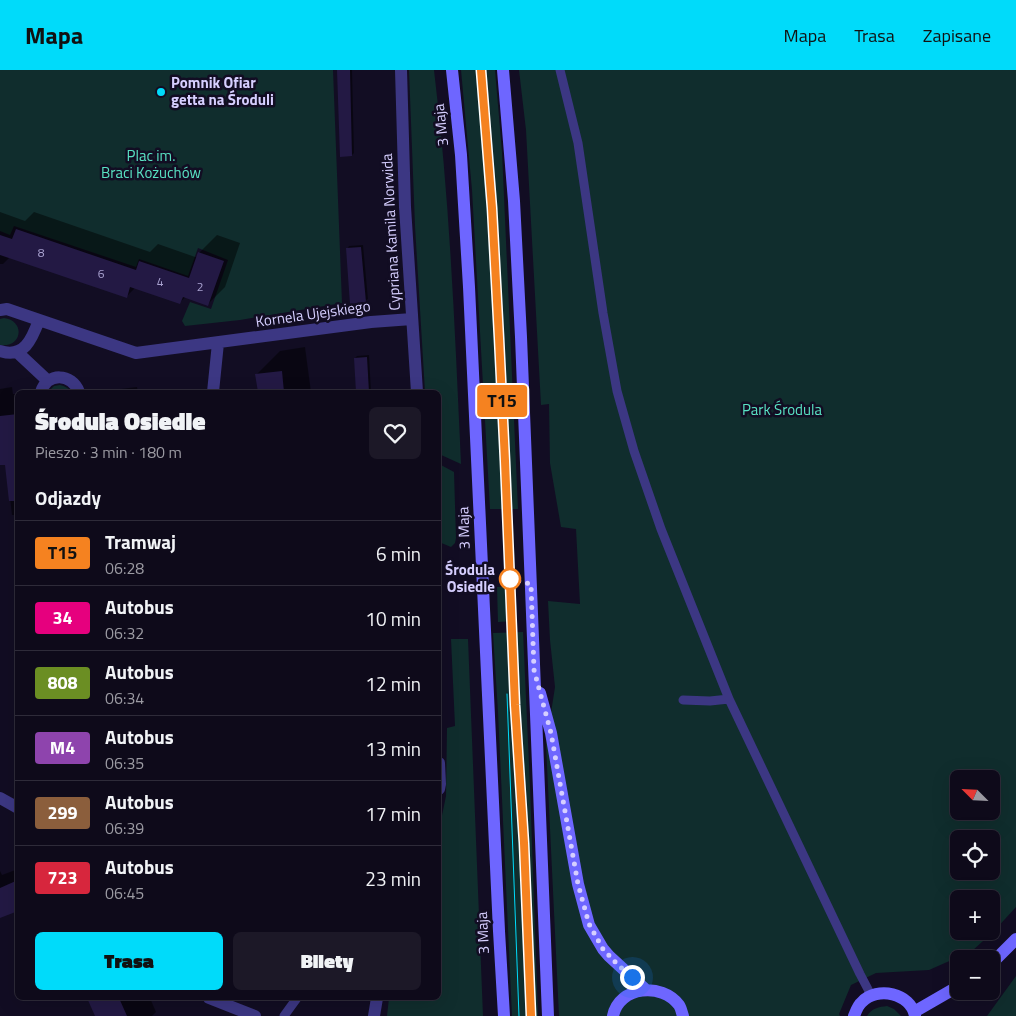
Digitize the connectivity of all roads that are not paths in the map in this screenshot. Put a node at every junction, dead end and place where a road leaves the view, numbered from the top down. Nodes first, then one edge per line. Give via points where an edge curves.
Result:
1 (401, 70) edge
2 (452, 70) edge
3 (503, 70) edge
4 (560, 70) edge
5 (0, 310) edge
6 (412, 319) junction
7 (38, 320) junction
8 (218, 343) junction
9 (0, 351) edge
10 (17, 352) junction
11 (48, 380) junction
12 (41, 390) edge
13 (79, 390) edge
14 (213, 390) edge
15 (417, 390) edge
16 (534, 670) junction
17 (729, 699) junction
18 (683, 700) dead end
19 (0, 798) edge
20 (15, 806) edge
21 (1016, 939) edge
22 (1000, 955) edge
23 (646, 990) junction
24 (950, 992) edge
25 (871, 995) junction
26 (214, 1000) edge
27 (295, 1000) edge
28 (377, 1000) edge
29 (915, 1014) edge
30 (255, 1016) edge
31 (284, 1016) edge
32 (374, 1016) edge
33 (504, 1016) edge
34 (548, 1016) edge
35 (613, 1016) edge
36 (683, 1016) edge
37 (854, 1016) edge

1 - 6 street, Cypriana Kamila Norwida
2 - 33 main road, 3 Maja via 469,287
3 - 16 main road via 514,200
4 - 17 lane via 578,143 618,391 634,451 661,529
5 - 7 street, Kornela Ujejskiego
6 - 8 street, Kornela Ujejskiego
6 - 15 street, Cypriana Kamila Norwida
7 - 8 street, Kornela Ujejskiego via 136,353
7 - 10 street via 33,336
8 - 14 street
9 - 10 street
10 - 11 street
11 - 12 street
11 - 13 street via 55,377 68,379
16 - 23 main road via 551,733 578,884 589,924 603,949
16 - 34 main road
17 - 18 lane
17 - 25 lane
19 - 20 street
21 - 22 main road
23 - 35 main road via 628,995
23 - 36 main road via 671,998 680,1006
24 - 29 main road
25 - 29 main road via 895,995 907,1002
25 - 37 main road via 861,1002
26 - 30 street
27 - 31 lane
28 - 32 street

